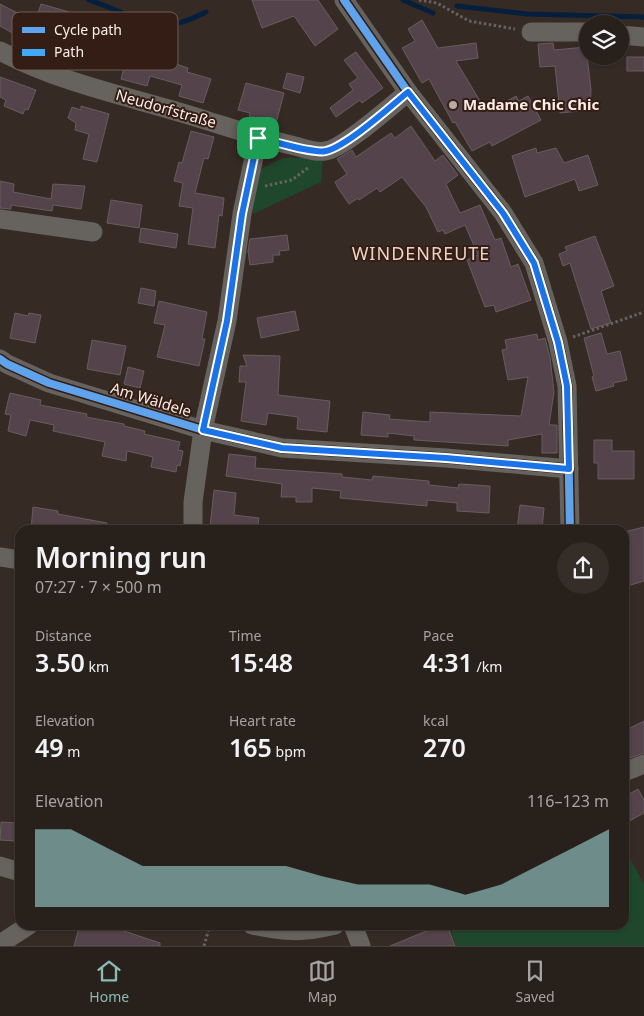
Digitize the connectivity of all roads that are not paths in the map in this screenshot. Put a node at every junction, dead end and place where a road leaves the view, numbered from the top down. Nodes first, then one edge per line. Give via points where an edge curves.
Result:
1 (344, 0) edge
2 (531, 32) road end
3 (579, 32) edge
4 (629, 36) edge
5 (644, 37) edge
6 (0, 52) edge
7 (12, 57) edge
8 (40, 70) edge
9 (408, 92) junction
10 (258, 138) junction
11 (0, 219) edge
12 (93, 232) dead end
13 (0, 359) edge
14 (203, 430) junction
15 (569, 469) junction
16 (193, 525) edge
17 (570, 525) edge
18 (0, 557) edge
19 (15, 559) edge
20 (644, 764) edge
21 (629, 770) edge
22 (0, 866) edge
23 (15, 870) edge
24 (21, 930) edge
25 (276, 930) edge
26 (313, 930) edge
27 (355, 930) edge
28 (0, 944) edge
29 (361, 946) edge

1 - 9 street
2 - 3 street
4 - 5 street
6 - 7 street, Neudorfstraße
8 - 10 street, Neudorfstraße via 60,79 207,120
9 - 10 street, Neudorfstraße via 364,128 326,151
9 - 15 street via 503,213 534,263 558,342 567,386
10 - 14 street via 242,214 227,321
11 - 12 street
13 - 14 street, Am Wäldele via 50,383
14 - 15 street, Am Wäldele via 282,448
14 - 16 street
15 - 17 street
18 - 19 street
20 - 21 street
22 - 23 street
24 - 28 street
25 - 26 street
27 - 29 street

